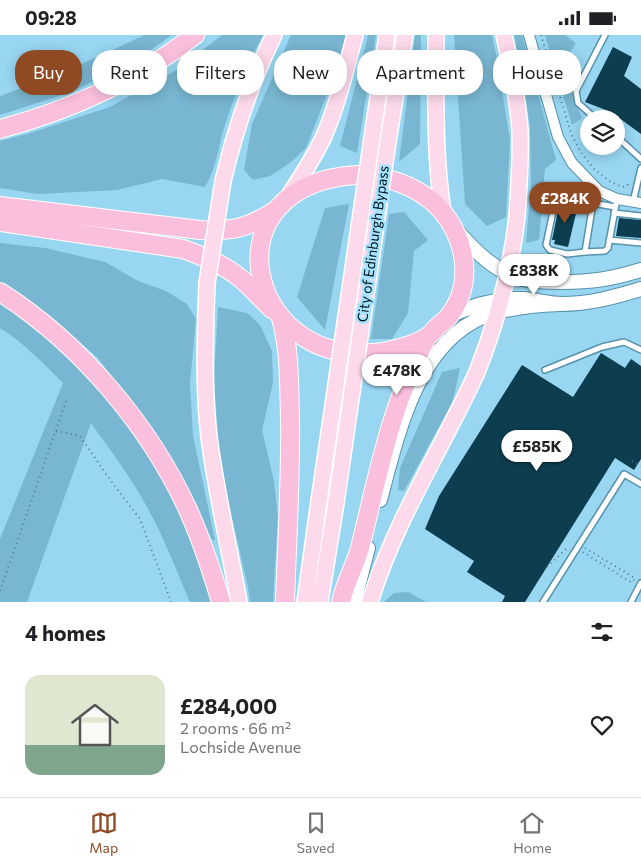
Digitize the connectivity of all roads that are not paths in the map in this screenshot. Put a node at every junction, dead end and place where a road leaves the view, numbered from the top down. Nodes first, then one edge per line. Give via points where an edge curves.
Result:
1 (195, 35) edge
2 (274, 35) edge
3 (355, 35) edge
4 (388, 35) edge
5 (405, 35) edge
6 (436, 35) edge
7 (504, 35) edge
8 (529, 35) edge
9 (605, 35) edge
10 (586, 110) edge
11 (0, 129) edge
12 (625, 144) edge
13 (641, 159) edge
14 (641, 168) edge
15 (593, 203) junction
16 (637, 203) edge
17 (281, 205) junction
18 (0, 206) edge
19 (615, 206) junction
20 (641, 216) edge
21 (448, 219) junction
22 (0, 223) edge
23 (609, 240) junction
24 (621, 241) junction
25 (641, 243) edge
26 (608, 248) junction
27 (585, 252) junction
28 (641, 270) edge
29 (641, 289) edge
30 (0, 292) edge
31 (560, 304) junction
32 (449, 316) junction
33 (280, 317) junction
34 (428, 337) junction
35 (641, 350) edge
36 (545, 370) dead end
37 (641, 484) edge
38 (356, 560) junction
39 (640, 584) edge
40 (221, 602) edge
41 (240, 602) edge
42 (285, 602) edge
43 (305, 602) edge
44 (320, 602) edge
45 (341, 602) edge
46 (353, 602) edge
47 (370, 602) edge
48 (543, 602) edge
49 (630, 602) edge

1 - 11 highway via 171,54 103,92 57,112
2 - 41 main road, bridge via 248,96 223,181 207,283 204,372 209,437
3 - 17 main road via 325,134
4 - 43 main road, City of Edinburgh Bypass, bridge
5 - 44 main road, City of Edinburgh Bypass, bridge
6 - 21 main road via 437,158
7 - 47 main road, bridge via 520,131 517,216 504,293 477,372 398,526
8 - 19 street via 564,150 585,178
9 - 10 lane via 576,91 578,103
12 - 13 lane
14 - 16 lane
15 - 19 lane
15 - 27 lane
15 - 27 lane via 587,195 563,190 557,192 546,245 550,250 567,254
16 - 19 street
17 - 18 highway via 254,223 223,231 200,231
17 - 21 highway via 299,190 320,181 341,175 374,175 393,179 416,190
17 - 33 highway via 261,236 259,264 262,279
19 - 20 lane
19 - 23 lane
21 - 28 street via 490,262 522,279 591,282
21 - 32 highway via 462,248 464,268 460,296
22 - 33 highway via 190,251 229,269
23 - 24 lane
23 - 26 lane
24 - 25 lane
24 - 26 lane
26 - 27 lane
29 - 31 street via 605,299
30 - 40 highway via 64,342 110,389 143,432 189,513
31 - 32 street via 525,299 492,301
31 - 46 street via 510,309 486,316 459,331 428,366 413,393 401,426
32 - 34 highway
33 - 34 highway via 296,333 315,343 351,354 388,351
33 - 42 highway via 288,358 290,463
34 - 38 highway via 395,409
35 - 36 lane via 624,343 602,347
37 - 48 lane via 624,474 582,549
38 - 45 highway
38 - 46 highway
39 - 49 lane

